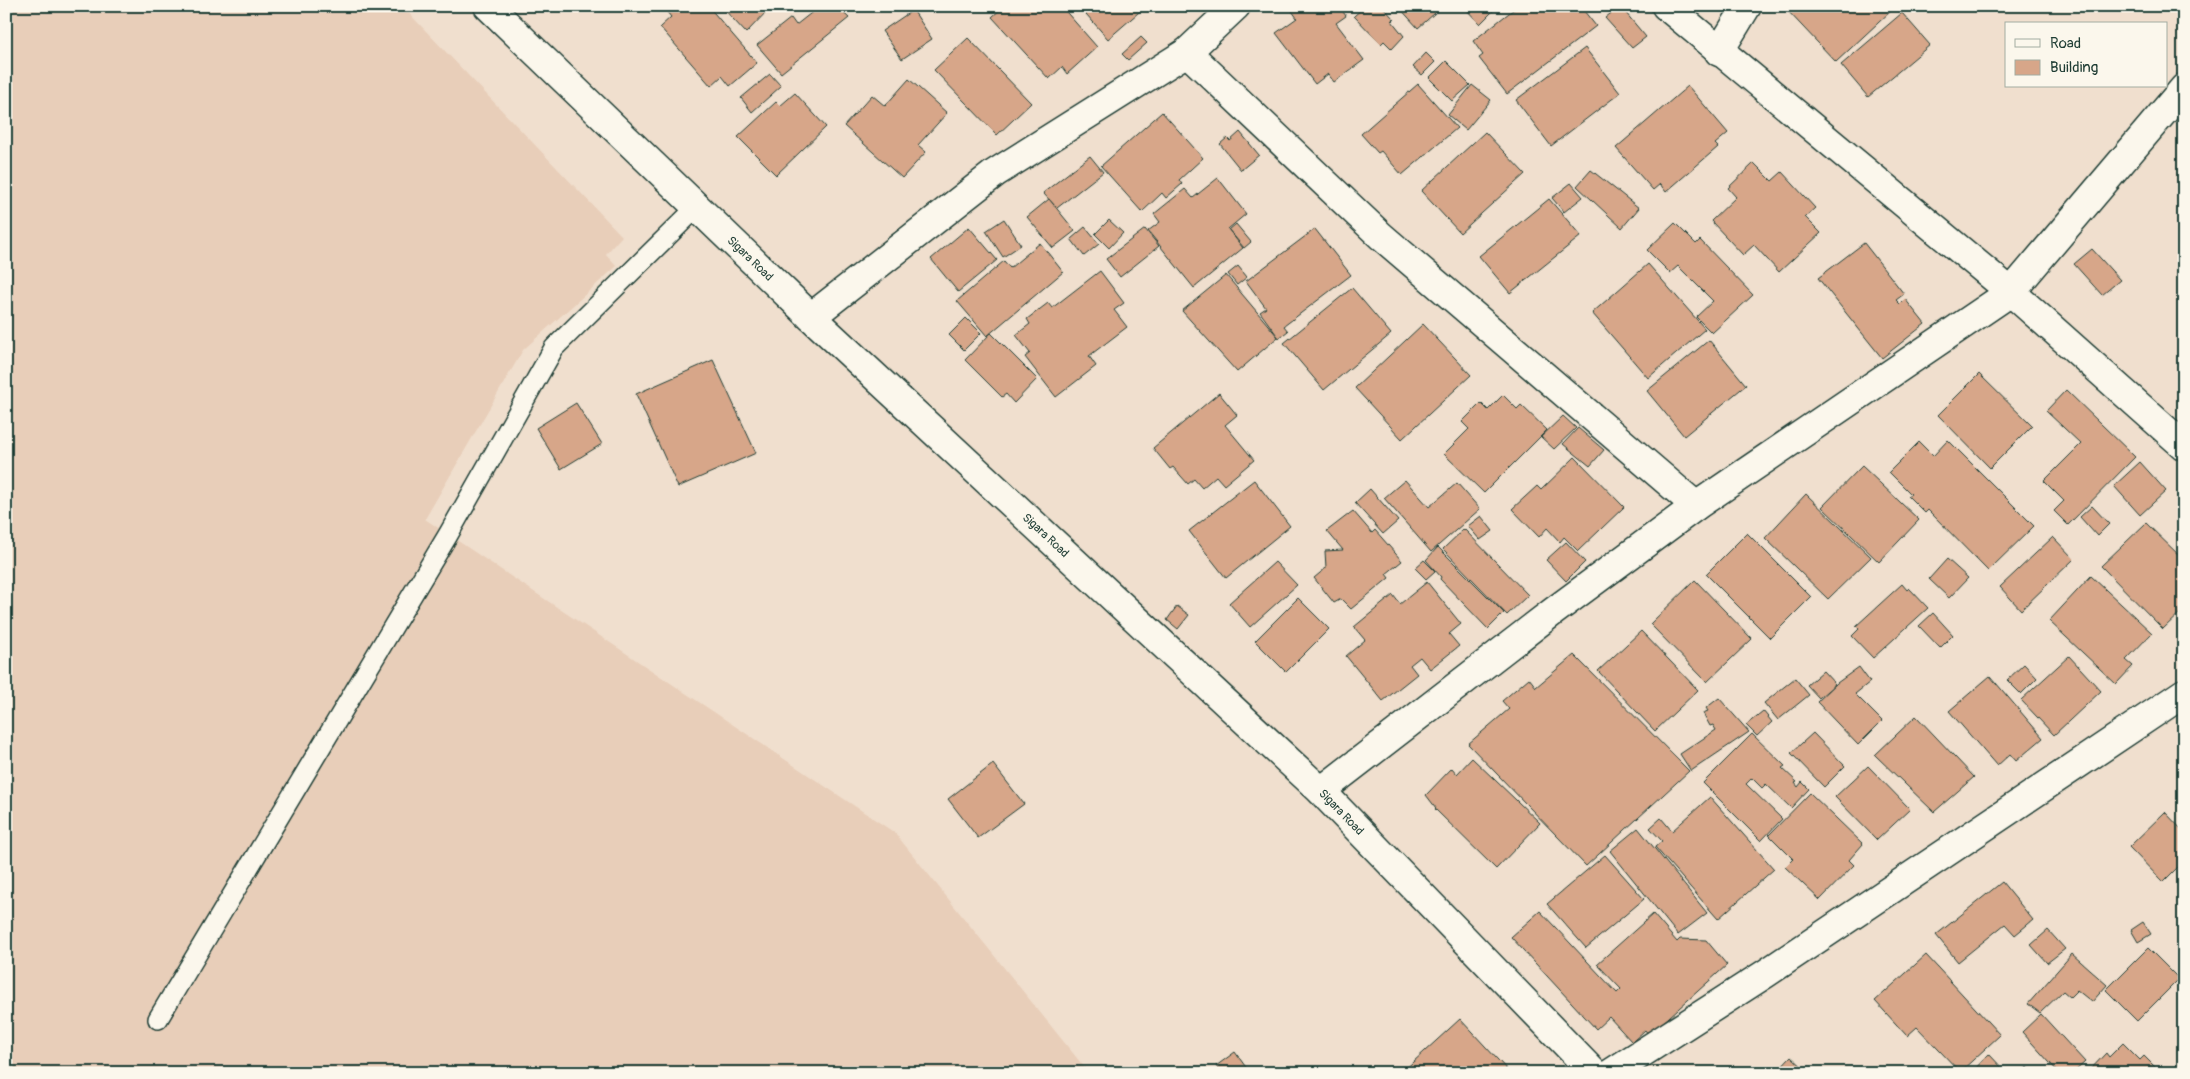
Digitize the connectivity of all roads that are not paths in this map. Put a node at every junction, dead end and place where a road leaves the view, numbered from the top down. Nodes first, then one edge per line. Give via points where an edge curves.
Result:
1 (488, 6) edge
2 (1236, 6) edge
3 (1666, 6) edge
4 (1746, 6) edge
5 (1188, 52) junction
6 (1719, 52) junction
7 (2184, 88) edge
8 (697, 206) junction
9 (2011, 292) junction
10 (811, 317) junction
11 (2184, 446) edge
12 (1696, 506) junction
13 (2184, 692) edge
14 (1321, 791) junction
15 (158, 1019) dead end
16 (1594, 1073) edge
17 (1611, 1073) edge

1 - 8 street, Sigara Road
2 - 5 street
3 - 6 street
4 - 6 street
5 - 10 street via 995,173
5 - 12 street via 1380,236
6 - 9 street
7 - 9 street
8 - 10 street, Sigara Road
8 - 15 lane via 554,348 448,534
9 - 11 street
9 - 12 street
10 - 14 street, Sigara Road
12 - 14 street
13 - 17 street via 1765,974
14 - 16 street, Sigara Road

